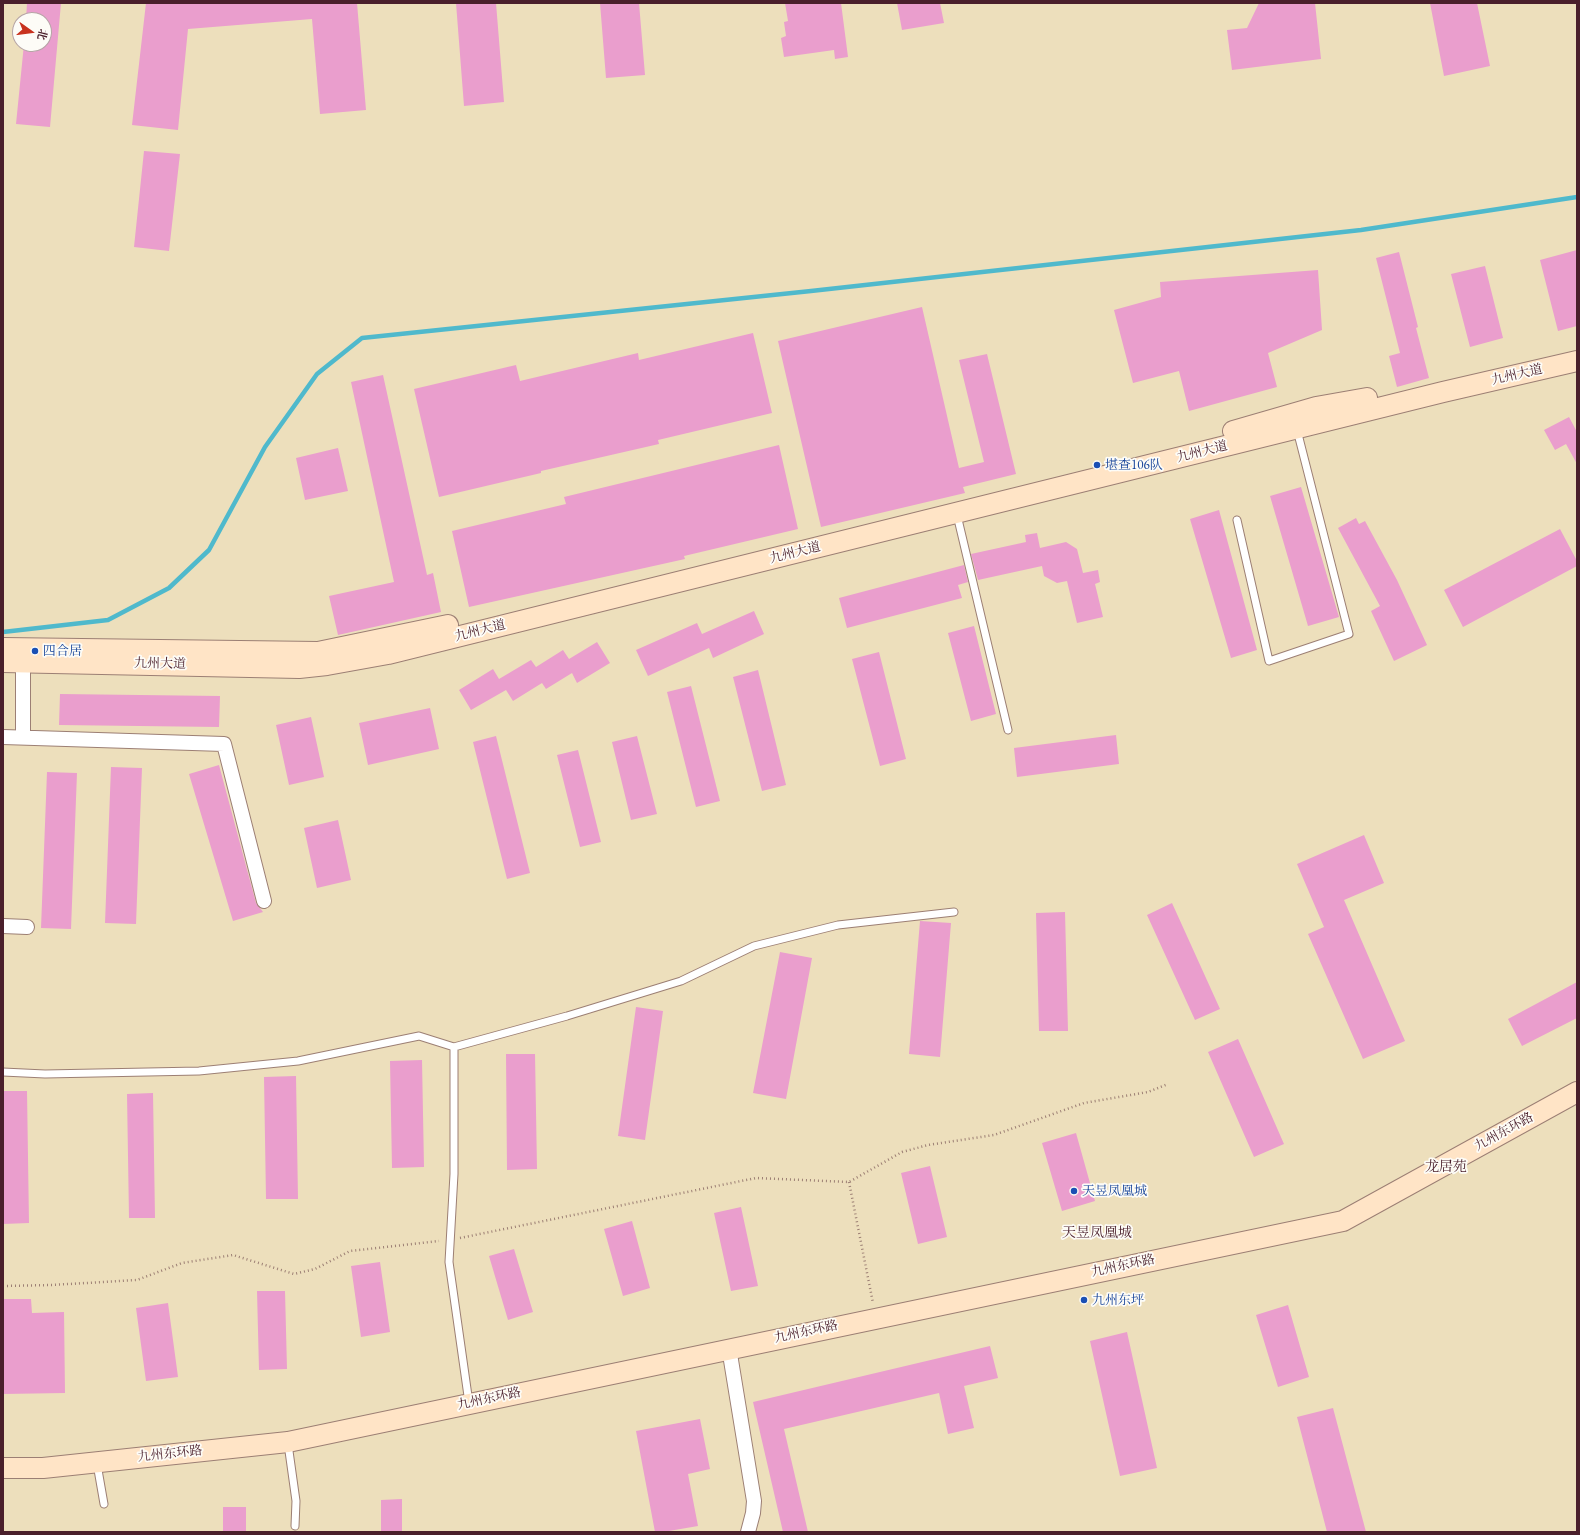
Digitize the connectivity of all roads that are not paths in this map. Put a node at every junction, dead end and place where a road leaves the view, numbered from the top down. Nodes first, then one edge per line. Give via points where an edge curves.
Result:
1 (1577, 350) edge
2 (1577, 361) edge
3 (1297, 428) junction
4 (957, 513) junction
5 (1237, 520) dead end
6 (3, 648) edge
7 (3, 662) edge
8 (23, 663) junction
9 (1008, 730) dead end
10 (23, 736) junction
11 (3, 737) edge
12 (264, 901) dead end
13 (954, 912) dead end
14 (3, 926) edge
15 (27, 927) dead end
16 (454, 1047) junction
17 (3, 1072) edge
18 (1577, 1092) edge
19 (729, 1348) junction
20 (469, 1403) junction
21 (288, 1442) junction
22 (97, 1462) junction
23 (3, 1468) edge
24 (104, 1504) dead end
25 (295, 1526) dead end
26 (748, 1532) edge

1 - 6 main road via 1440,386 1316,407 1171,448 728,560 409,634 318,652
2 - 3 main road, 九州大道
3 - 4 main road, 九州大道
3 - 5 lane via 1349,634 1269,661
4 - 8 main road, 九州大道 via 388,654 328,665 299,668
4 - 9 lane
7 - 8 main road, 九州大道
8 - 10 street
10 - 11 street
10 - 12 street via 224,744
13 - 16 lane via 838,925 754,946 681,981
14 - 15 street
16 - 17 lane via 419,1036 298,1060 199,1071 45,1074
16 - 20 lane via 454,1174 449,1262
18 - 19 main road, 九州东环路 via 1343,1221
19 - 20 main road, 九州东环路
19 - 26 street via 754,1501
20 - 21 main road, 九州东环路
21 - 22 main road, 九州东环路
21 - 25 lane via 296,1501
22 - 23 main road, 九州东环路 via 43,1468
22 - 24 lane

